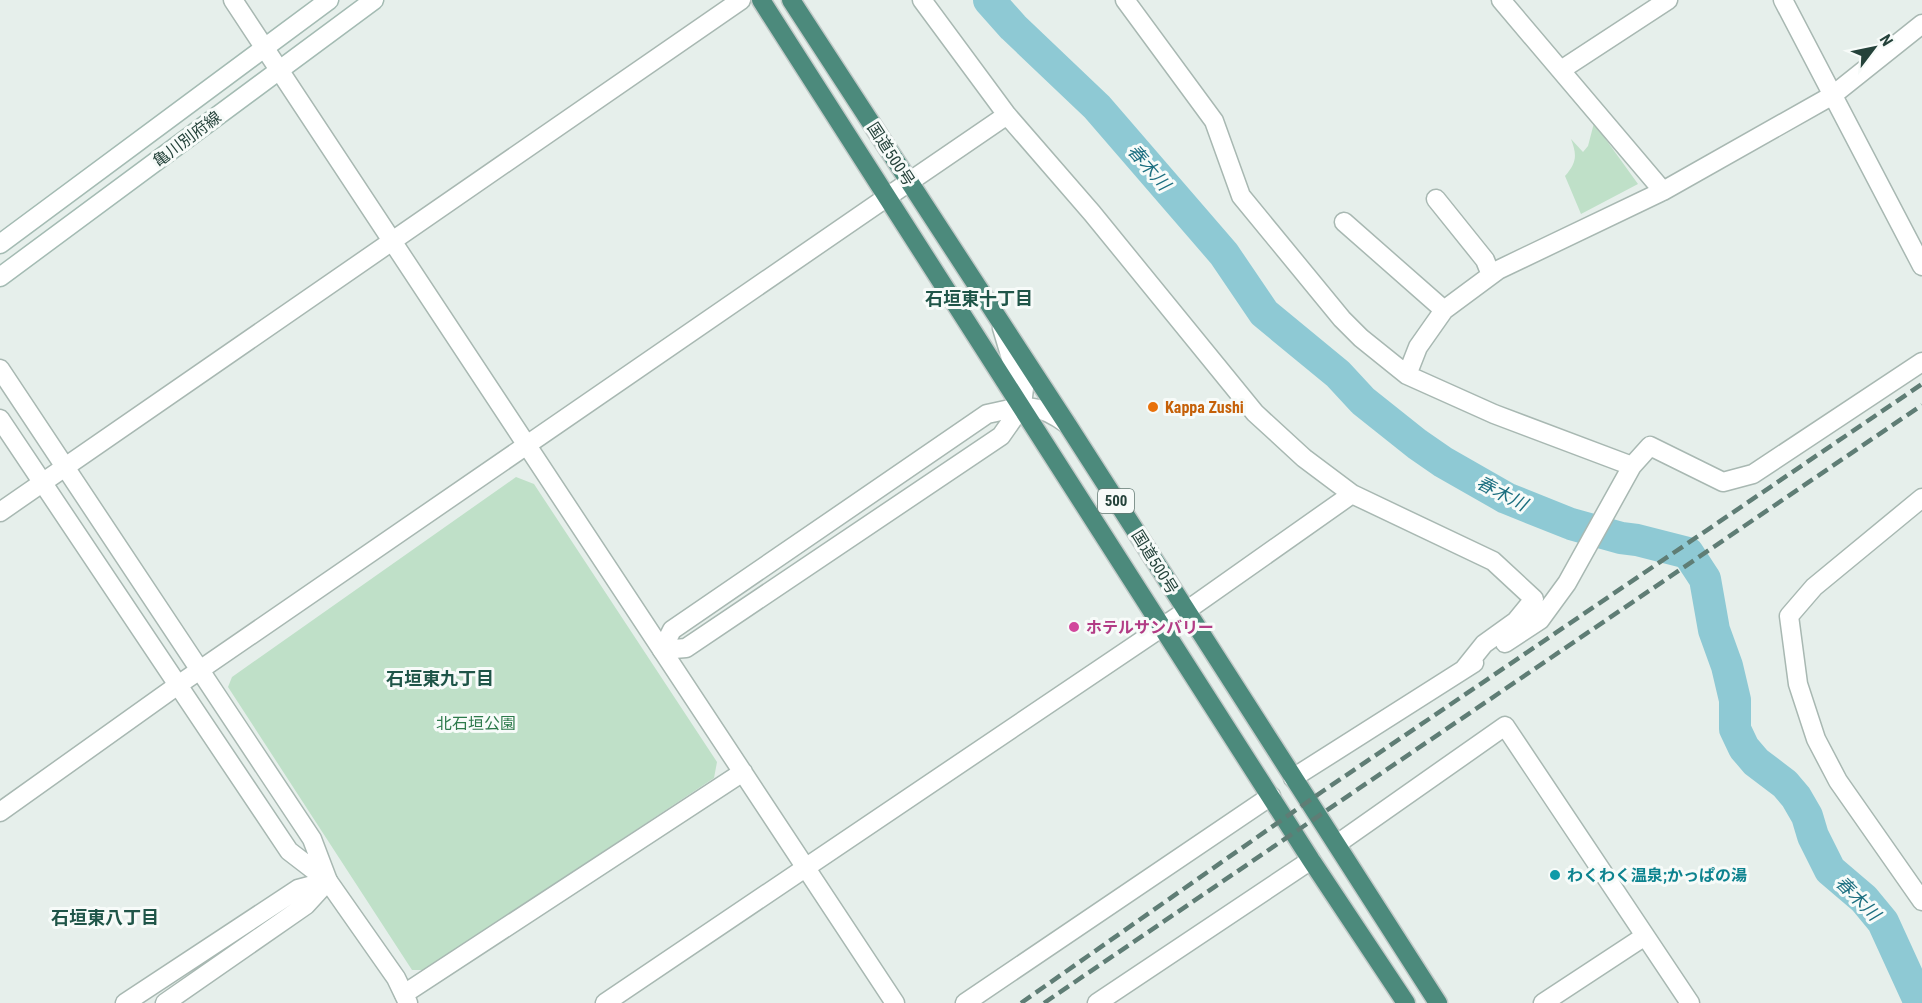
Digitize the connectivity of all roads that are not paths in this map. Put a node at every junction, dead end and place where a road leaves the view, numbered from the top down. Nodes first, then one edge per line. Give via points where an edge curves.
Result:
1 (233, 0) edge
2 (329, 0) edge
3 (374, 0) edge
4 (741, 0) edge
5 (761, 0) edge
6 (791, 0) edge
7 (922, 0) edge
8 (1125, 0) edge
9 (1501, 0) edge
10 (1668, 0) edge
11 (1783, 0) edge
12 (1922, 24) edge
13 (264, 48) junction
14 (279, 70) junction
15 (1561, 70) junction
16 (1833, 95) junction
17 (1007, 115) junction
18 (909, 182) junction
19 (1663, 191) junction
20 (888, 196) junction
21 (1436, 200) dead end
22 (1344, 222) dead end
23 (392, 241) junction
24 (0, 244) edge
25 (1922, 266) edge
26 (1491, 275) junction
27 (0, 277) edge
28 (1444, 310) junction
29 (1001, 323) junction
30 (1922, 362) edge
31 (0, 369) edge
32 (1407, 375) junction
33 (1022, 406) junction
34 (0, 419) edge
35 (1067, 424) junction
36 (527, 446) junction
37 (65, 467) junction
38 (1630, 469) junction
39 (43, 482) junction
40 (1352, 494) junction
41 (1922, 498) edge
42 (0, 512) edge
43 (1186, 611) junction
44 (1163, 626) junction
45 (662, 650) junction
46 (1464, 669) junction
47 (200, 671) junction
48 (178, 685) junction
49 (742, 772) junction
50 (1293, 778) junction
51 (1271, 796) junction
52 (0, 812) edge
53 (1337, 844) junction
54 (1311, 860) junction
55 (806, 867) junction
56 (328, 881) junction
57 (1922, 901) edge
58 (1645, 936) junction
59 (406, 999) edge
60 (125, 1003) edge
61 (165, 1003) edge
62 (605, 1003) edge
63 (895, 1003) edge
64 (965, 1003) edge
65 (1097, 1003) edge
66 (1406, 1003) edge
67 (1438, 1003) edge
68 (1543, 1003) edge
69 (1690, 1003) edge

1 - 13 street
2 - 13 street, 亀川別府線
3 - 14 street, 亀川別府線
4 - 23 street
5 - 20 highway, 国道500号 / 500
6 - 18 highway, 国道500号 / 500
7 - 17 street
8 - 32 street via 1214,122 1241,196 1342,319
9 - 15 street
10 - 15 street
11 - 16 street
12 - 16 street
13 - 14 street
13 - 24 street, 亀川別府線
14 - 23 street
14 - 27 street, 亀川別府線
15 - 19 street
16 - 19 street
16 - 25 street
17 - 18 street
17 - 40 street via 1256,413 1304,458
18 - 20 street
18 - 29 highway, 国道500号 / 500
19 - 26 street
20 - 33 highway, 国道500号 / 500
20 - 36 street
21 - 26 street via 1485,260
22 - 28 street
23 - 36 street
23 - 37 street
26 - 28 street
28 - 32 street via 1418,347
29 - 33 street via 1024,388
29 - 35 highway, 国道500号 / 500
30 - 38 street via 1753,474 1723,482 1650,446
31 - 37 street
32 - 38 street
33 - 35 street via 1050,411
33 - 44 highway, 国道500号 / 500
33 - 45 street via 987,414 672,630
33 - 45 street via 1001,436 686,648
34 - 39 street
35 - 43 highway, 国道500号 / 500
36 - 45 street
36 - 47 street
37 - 39 street
37 - 47 street
38 - 46 street via 1567,583 1540,620
39 - 42 street
39 - 48 street
40 - 43 street
40 - 46 street via 1493,561 1534,599 1516,621 1484,644
41 - 57 street via 1814,587 1788,616 1798,684 1815,739 1838,781
43 - 44 street
43 - 50 highway, 国道500号 / 500
44 - 51 highway, 国道500号 / 500
44 - 55 street
45 - 49 street
46 - 50 street
47 - 48 street
47 - 56 street via 312,839
48 - 52 street
48 - 56 street via 289,851
49 - 55 street
49 - 59 street
50 - 53 highway, 国道500号 / 500
51 - 54 highway, 国道500号 / 500
51 - 64 street
53 - 58 street via 1505,726
53 - 67 highway, 国道500号 / 500
54 - 65 street
54 - 66 highway, 国道500号 / 500
55 - 62 street
55 - 63 street
56 - 59 street via 396,978
56 - 60 street via 298,889
56 - 61 street via 306,905
58 - 68 street
58 - 69 street

